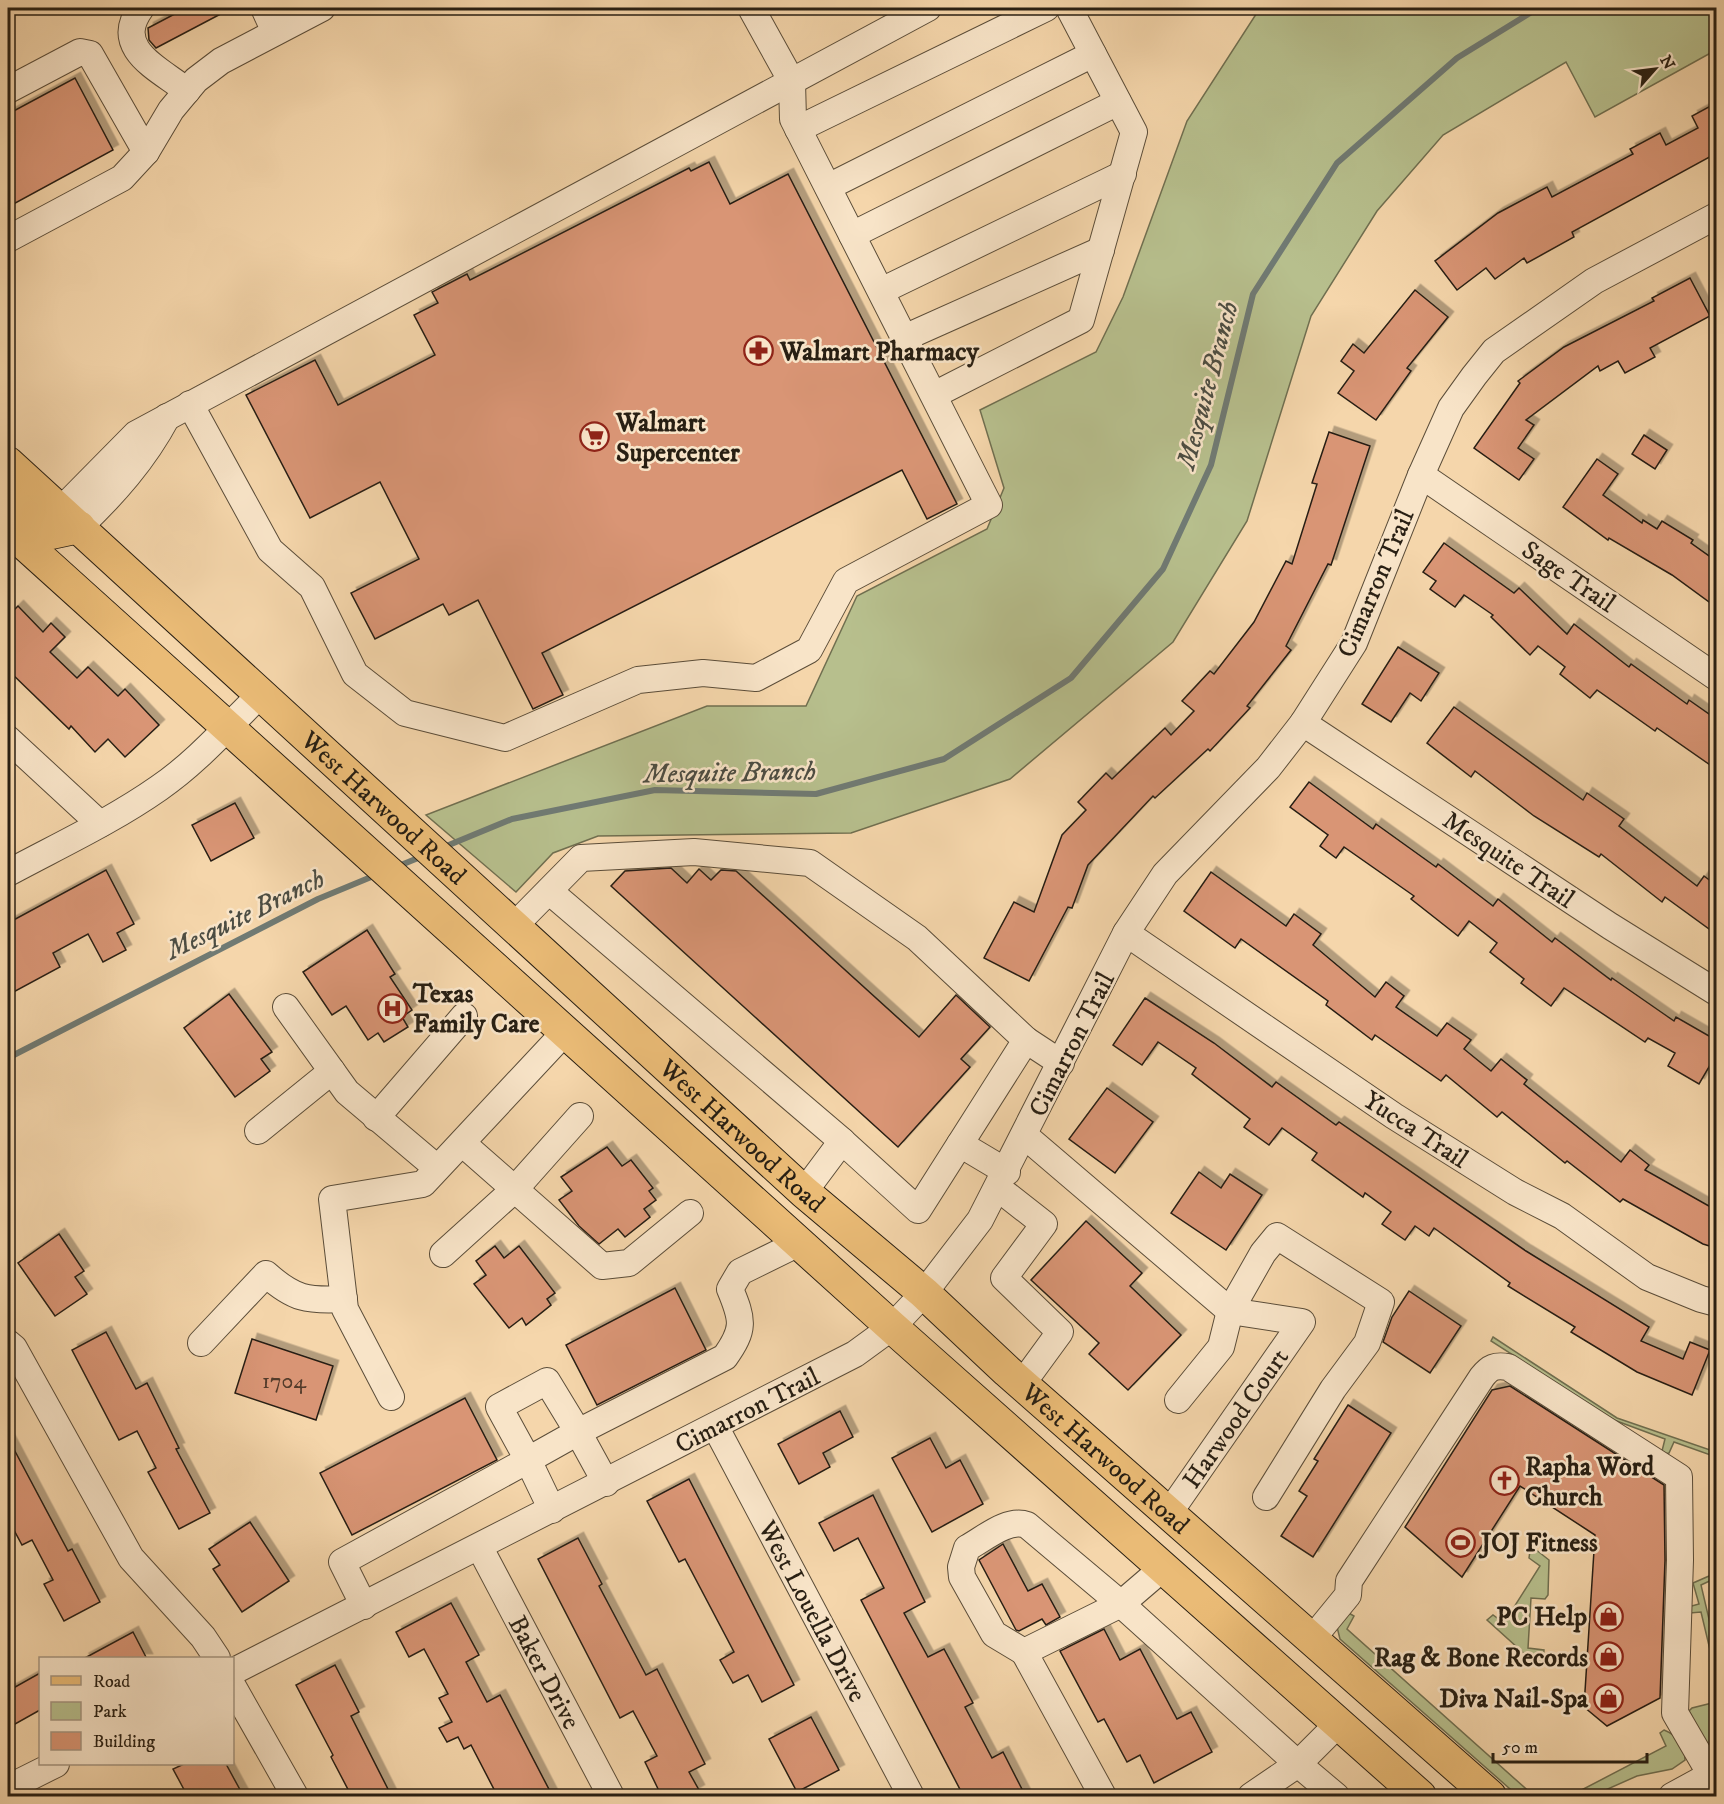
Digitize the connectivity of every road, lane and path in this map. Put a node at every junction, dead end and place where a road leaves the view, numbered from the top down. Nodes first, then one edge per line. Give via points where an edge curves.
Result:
1 (141, 8) edge
2 (264, 8) edge
3 (322, 8) edge
4 (751, 8) edge
5 (928, 8) edge
6 (1046, 8) edge
7 (1069, 8) edge
8 (275, 32) junction
9 (1093, 54) junction
10 (792, 82) junction
11 (8, 90) edge
12 (187, 91) junction
13 (1118, 102) junction
14 (798, 129) junction
15 (146, 152) junction
16 (1123, 174) junction
17 (828, 187) junction
18 (1716, 216) edge
19 (9, 234) edge
20 (852, 235) junction
21 (1101, 250) junction
22 (881, 291) junction
23 (904, 338) junction
24 (934, 395) junction
25 (190, 404) junction
26 (8, 463) edge
27 (1421, 475) junction
28 (8, 499) edge
29 (70, 519) junction
30 (8, 529) edge
31 (1716, 677) edge
32 (260, 695) junction
33 (1303, 723) junction
34 (227, 728) junction
35 (8, 739) edge
36 (100, 824) junction
37 (8, 873) edge
38 (549, 891) junction
39 (513, 927) junction
40 (1126, 933) junction
41 (1716, 992) edge
42 (286, 1007) dead end
43 (464, 1016) dead end
44 (565, 1032) junction
45 (1026, 1040) junction
46 (1061, 1063) junction
47 (332, 1071) junction
48 (580, 1116) dead end
49 (376, 1118) junction
50 (258, 1131) dead end
51 (1025, 1136) junction
52 (842, 1141) junction
53 (462, 1143) junction
54 (960, 1144) junction
55 (437, 1168) junction
56 (1002, 1180) junction
57 (515, 1190) junction
58 (804, 1192) junction
59 (690, 1213) dead end
60 (799, 1243) junction
61 (443, 1254) dead end
62 (924, 1293) junction
63 (344, 1299) junction
64 (1716, 1303) edge
65 (1230, 1311) junction
66 (892, 1327) junction
67 (201, 1342) dead end
68 (8, 1343) edge
69 (1022, 1384) junction
70 (391, 1397) dead end
71 (1178, 1400) dead end
72 (715, 1426) junction
73 (578, 1432) junction
74 (528, 1460) junction
75 (606, 1483) junction
76 (1266, 1497) dead end
77 (552, 1510) junction
78 (1169, 1513) junction
79 (480, 1548) junction
80 (1163, 1568) junction
81 (1121, 1604) junction
82 (364, 1606) junction
83 (1312, 1639) junction
84 (1024, 1652) junction
85 (216, 1657) edge
86 (234, 1671) edge
87 (234, 1689) edge
88 (1338, 1724) junction
89 (1298, 1764) junction
90 (54, 1765) edge
91 (1714, 1774) edge
92 (8, 1788) edge
93 (295, 1797) edge
94 (611, 1797) edge
95 (911, 1797) edge
96 (1103, 1797) edge
97 (1251, 1797) edge
98 (1336, 1797) edge
99 (1420, 1797) edge
100 (1490, 1797) edge
101 (1672, 1797) edge

1 - 12 street via 132,20 130,33 143,60
2 - 8 street
3 - 8 street
4 - 10 street
5 - 10 street
6 - 14 street
7 - 9 street
8 - 12 street via 221,60
9 - 13 street
9 - 17 street
10 - 14 street via 793,119
10 - 25 street
11 - 15 street via 80,52 90,54
12 - 15 street
13 - 16 street via 1134,132
13 - 20 street
14 - 17 street
15 - 19 street via 122,178
16 - 21 street
16 - 22 street
17 - 20 street
18 - 27 street, Cimarron Trail via 1594,281 1494,351 1451,408
20 - 22 street
21 - 23 street
21 - 24 street via 1081,320
22 - 23 street
23 - 24 street
24 - 25 street via 989,504 846,580 809,650 756,678 704,674 638,680 505,738 405,713 355,674 312,588 270,550
25 - 29 street via 136,434
26 - 29 main road, West Harwood Road
27 - 31 street, Sage Trail
27 - 33 street, Cimarron Trail via 1354,643
28 - 29 main road via 38,527 51,533
29 - 32 main road, West Harwood Road
30 - 34 main road, West Harwood Road
32 - 34 street
32 - 39 main road, West Harwood Road
33 - 40 street, Cimarron Trail via 1268,768 1164,874
33 - 41 street, Mesquite Trail
34 - 36 street via 159,788
34 - 44 main road, West Harwood Road
35 - 36 street
36 - 37 street
38 - 39 street
38 - 45 street via 581,858 694,852 810,863 917,938
38 - 52 street
39 - 58 main road, West Harwood Road
40 - 46 street, Cimarron Trail
40 - 64 street, Yucca Trail via 1394,1116 1515,1192 1562,1216 1647,1277
42 - 47 street
43 - 49 street
44 - 53 street
44 - 60 main road, West Harwood Road
45 - 46 street
45 - 54 street
46 - 51 street, Cimarron Trail
47 - 49 street via 347,1092
47 - 50 street
48 - 57 street
49 - 55 street
51 - 56 street, Cimarron Trail
51 - 65 street
52 - 54 street via 918,1209
52 - 58 street
53 - 55 street
53 - 57 street
54 - 56 street
55 - 63 street via 423,1184 332,1199
56 - 62 street, Cimarron Trail via 980,1220
56 - 69 street via 1044,1224 1004,1278 1060,1332
57 - 59 street via 602,1266 629,1263
57 - 61 street
58 - 62 main road, West Harwood Road
60 - 66 main road, West Harwood Road
60 - 73 street via 740,1272 730,1289 741,1316 738,1339 725,1357
62 - 66 street, Cimarron Trail
62 - 69 main road, West Harwood Road
63 - 67 street via 310,1301 286,1292 266,1274
63 - 70 street via 345,1309
65 - 71 street via 1221,1347
65 - 76 street via 1263,1253 1278,1236 1381,1302 1367,1343 1333,1389
65 - 78 street, Harwood Court via 1302,1322
66 - 72 street, Cimarron Trail via 855,1354
66 - 80 main road, West Harwood Road
68 - 85 street via 131,1558 203,1637
69 - 78 main road, West Harwood Road
72 - 75 street, Cimarron Trail
72 - 95 street, West Louella Drive
73 - 74 street
73 - 74 street via 547,1381 499,1407
73 - 75 street
74 - 77 street
74 - 82 street via 342,1562
75 - 77 street, Cimarron Trail
77 - 79 street, Cimarron Trail
78 - 83 main road, West Harwood Road
79 - 82 street, Cimarron Trail
79 - 94 street, Baker Drive
80 - 81 street
80 - 88 main road, West Harwood Road
81 - 84 street
81 - 84 street via 1027,1525 1011,1523 967,1548 962,1577 994,1634
81 - 89 street
82 - 86 street, Cimarron Trail
83 - 91 street via 1348,1594 1349,1581 1482,1377 1489,1368 1508,1367 1679,1477 1675,1713
83 - 100 main road, West Harwood Road
84 - 96 street
87 - 93 street
88 - 89 street
88 - 99 main road, West Harwood Road
89 - 97 street
89 - 98 street
90 - 92 street
91 - 101 street

